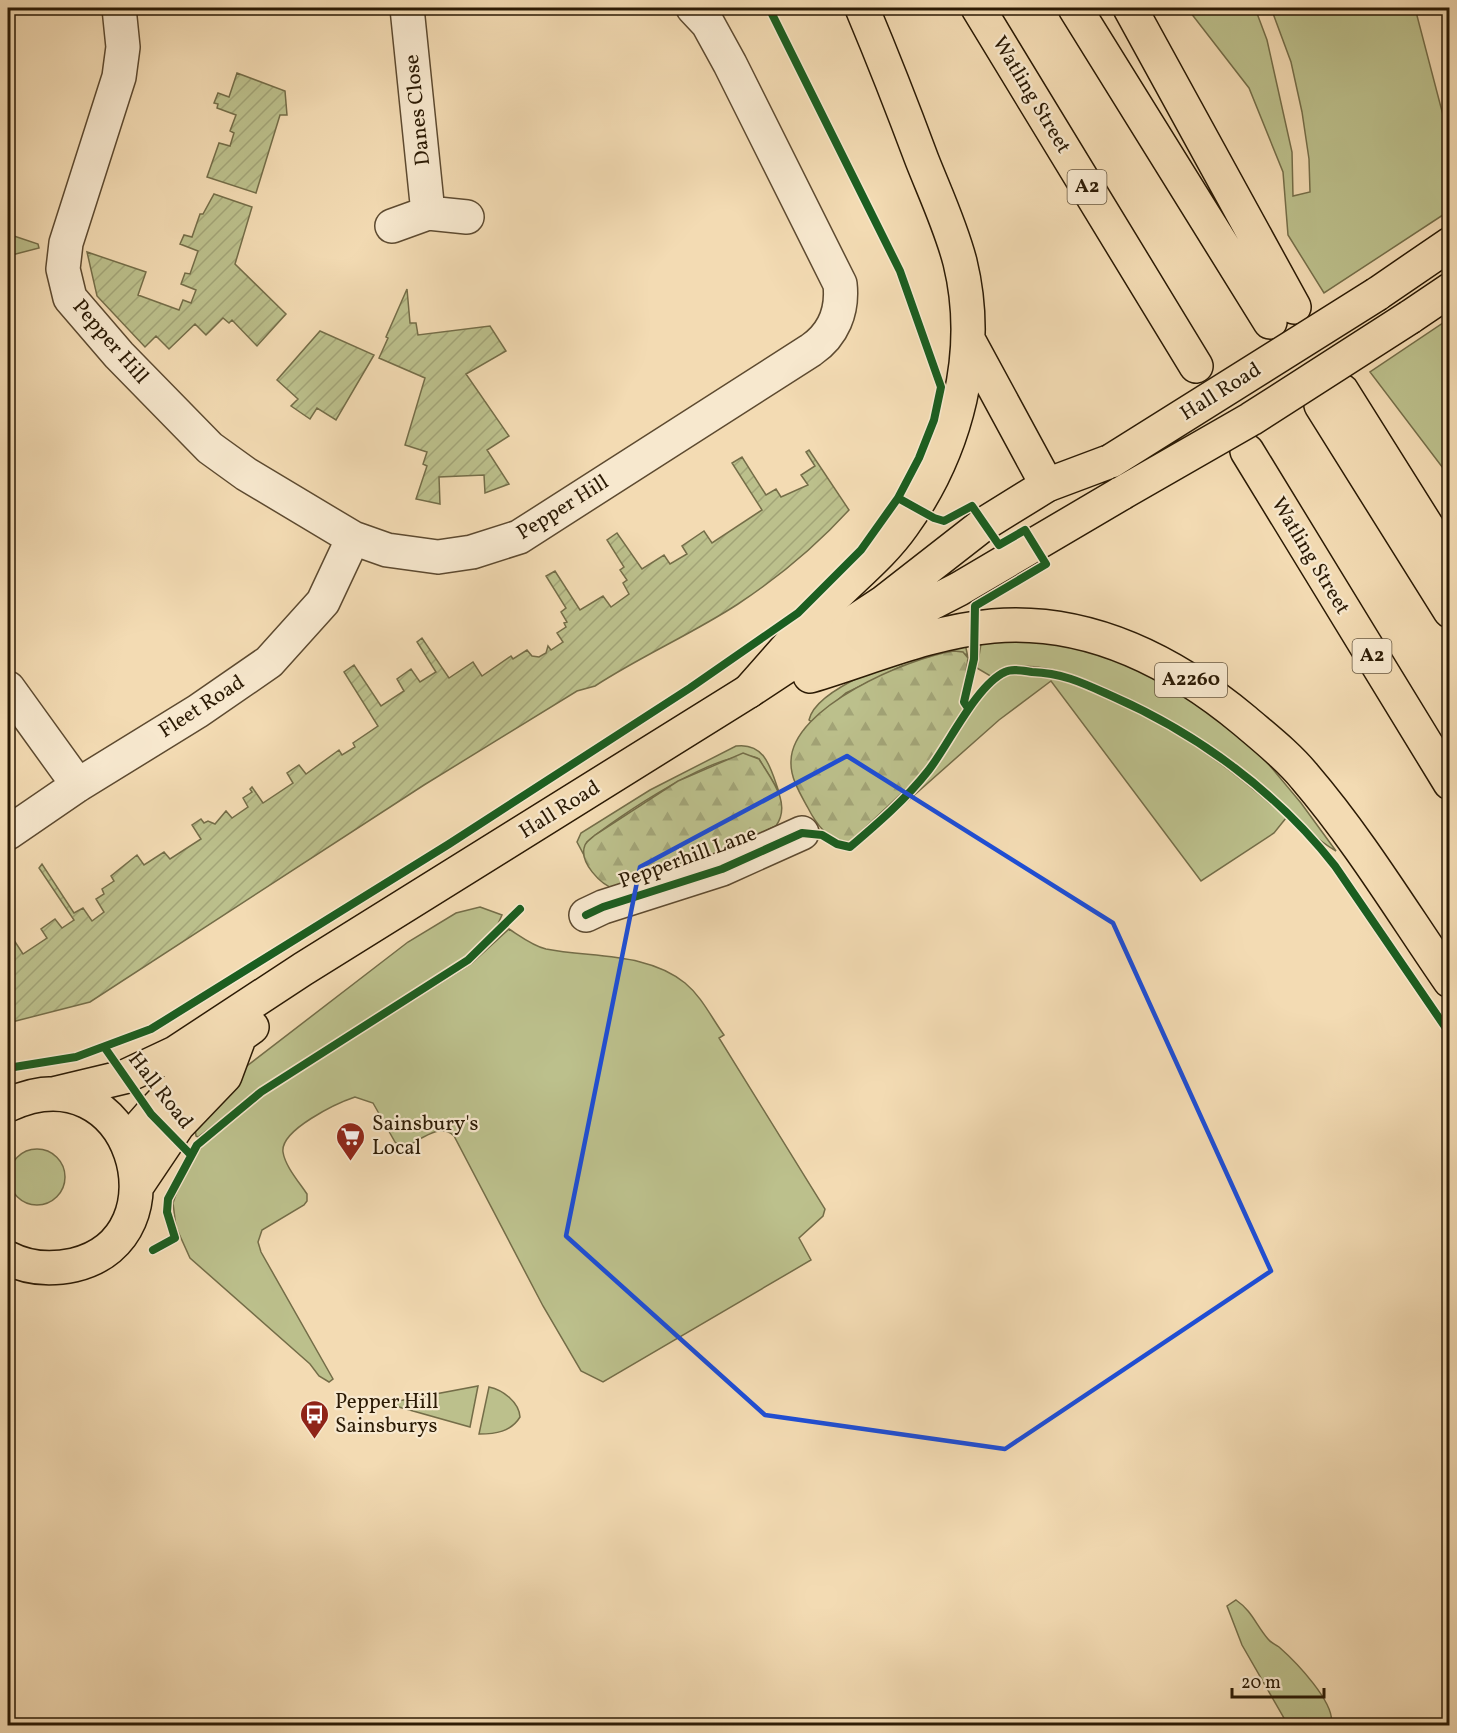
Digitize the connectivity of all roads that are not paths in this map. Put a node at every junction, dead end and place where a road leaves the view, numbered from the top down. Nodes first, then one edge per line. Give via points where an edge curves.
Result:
1 (119, 8) edge
2 (407, 8) edge
3 (693, 8) edge
4 (862, 8) edge
5 (978, 8) edge
6 (1075, 8) edge
7 (1130, 8) edge
8 (428, 213) junction
9 (467, 217) dead end
10 (392, 226) dead end
11 (1449, 244) edge
12 (1449, 290) edge
13 (969, 341) junction
14 (1196, 366) dead end
15 (1247, 451) dead end
16 (1117, 480) junction
17 (1047, 485) junction
18 (353, 538) junction
19 (1449, 563) edge
20 (1449, 611) edge
21 (810, 676) junction
22 (8, 688) edge
23 (748, 691) junction
24 (1449, 783) edge
25 (78, 785) junction
26 (8, 833) edge
27 (802, 833) dead end
28 (586, 915) dead end
29 (1449, 981) edge
30 (240, 1036) junction
31 (53, 1094) junction
32 (10, 1103) edge
33 (128, 1142) junction
34 (137, 1186) junction
35 (15, 1270) edge

1 - 18 street, Pepper Hill via 123,47 119,77 66,243 63,269 70,298 115,351 210,448
2 - 8 street, Danes Close
3 - 18 street, Pepper Hill via 708,24 735,74 840,284 838,313 828,335 802,357 519,537 471,552 438,557 387,550
4 - 13 main road via 954,245 965,288
5 - 14 main road, Watling Street / A2
6 - 7 main road via 1282,314
8 - 9 street
8 - 10 street
11 - 16 main road, Hall Road, bridge
12 - 16 main road, Hall Road, bridge via 1251,419
13 - 17 main road
13 - 23 main road via 954,426 911,514 889,543
15 - 24 main road, Watling Street / A2
16 - 17 main road, Hall Road
16 - 21 main road, Hall Road via 949,595 835,654
17 - 23 main road, Hall Road via 984,524 884,602
18 - 25 street, Fleet Road via 323,602 269,662
19 - 20 main road via 1332,398
21 - 29 main road, A2260 via 921,639 996,626 1033,626 1081,633 1156,660 1217,698 1304,775
21 - 30 main road, Hall Road via 388,938
22 - 25 street
23 - 31 main road, Hall Road via 175,1053 124,1077
25 - 26 street, Fleet Road
27 - 28 street, Pepperhill Lane via 722,869
30 - 33 main road, Hall Road via 173,1090
30 - 34 main road, Hall Road via 225,1076 178,1125
31 - 32 main road, Hall Road
31 - 33 main road, Hall Road via 97,1108
33 - 34 main road, Hall Road
34 - 35 main road, Hall Road via 127,1223 100,1253 81,1263 58,1268

